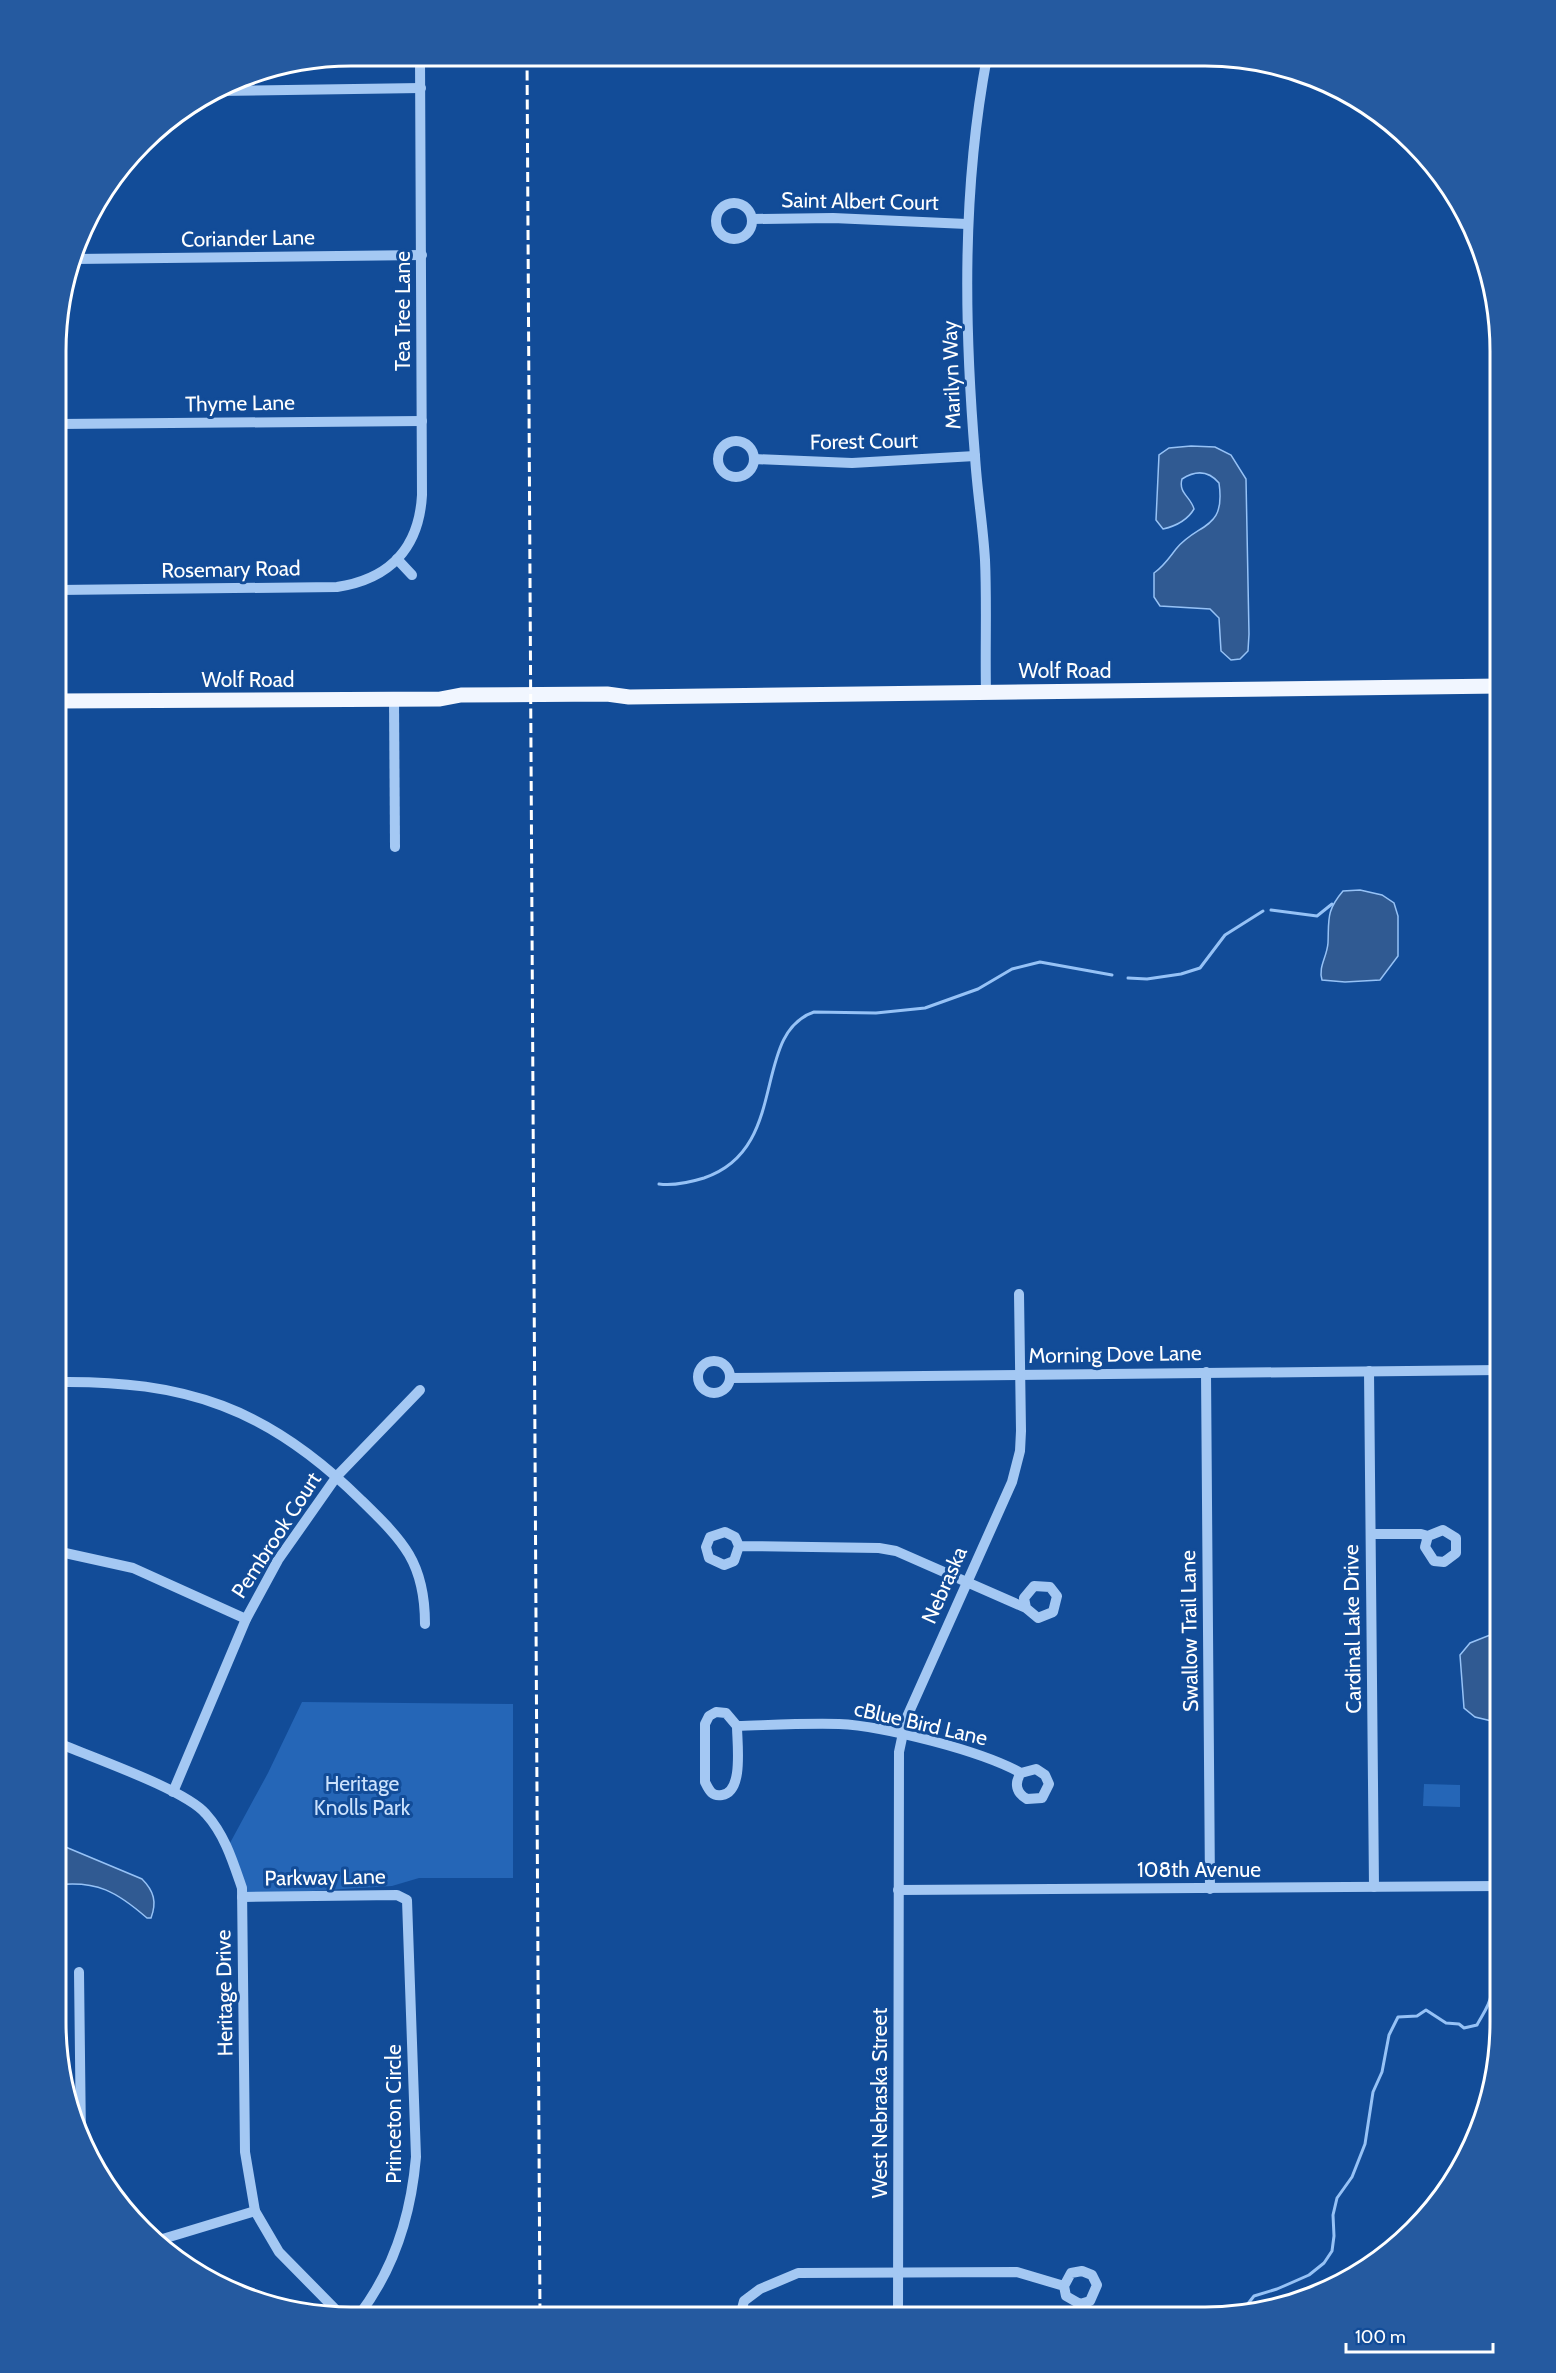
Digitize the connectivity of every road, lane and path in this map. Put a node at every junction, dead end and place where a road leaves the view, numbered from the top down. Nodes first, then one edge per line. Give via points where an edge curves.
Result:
1 (420, 66) edge
2 (985, 66) edge
3 (421, 88) junction
4 (235, 91) edge
5 (752, 219) dead end
6 (967, 224) junction
7 (422, 255) junction
8 (81, 259) edge
9 (422, 420) junction
10 (66, 424) edge
11 (975, 456) junction
12 (754, 459) dead end
13 (397, 559) junction
14 (412, 575) dead end
15 (66, 590) edge
16 (1490, 686) edge
17 (986, 692) junction
18 (394, 699) junction
19 (66, 701) edge
20 (395, 847) dead end
21 (1019, 1294) dead end
22 (1490, 1370) edge
23 (1370, 1371) junction
24 (1206, 1372) junction
25 (1020, 1374) junction
26 (730, 1378) dead end
27 (66, 1382) edge
28 (420, 1390) dead end
29 (337, 1476) junction
30 (1371, 1534) junction
31 (1428, 1536) dead end
32 (739, 1546) dead end
33 (66, 1553) edge
34 (966, 1582) junction
35 (1026, 1608) dead end
36 (246, 1619) junction
37 (425, 1624) dead end
38 (737, 1726) junction
39 (902, 1735) junction
40 (66, 1746) edge
41 (1021, 1773) dead end
42 (173, 1792) junction
43 (1490, 1886) edge
44 (1374, 1887) junction
45 (1210, 1889) junction
46 (898, 1890) junction
47 (243, 1897) junction
48 (407, 1900) joint
49 (79, 1972) dead end
50 (81, 2113) edge
51 (255, 2211) junction
52 (165, 2238) edge
53 (898, 2272) junction
54 (1064, 2286) dead end
55 (332, 2306) edge
56 (364, 2307) edge
57 (742, 2307) edge
58 (898, 2307) edge

1 - 3 street, Tea Tree Lane
2 - 6 street, Marilyn Way
3 - 4 street
3 - 7 street, Tea Tree Lane
5 - 6 street, Saint Albert Court
6 - 11 street, Marilyn Way
7 - 8 street, Coriander Lane
7 - 9 street, Tea Tree Lane
9 - 10 street, Thyme Lane
9 - 13 street, Tea Tree Lane via 421,513 412,541
11 - 12 street, Forest Court via 852,463
11 - 17 street, Marilyn Way via 985,560
13 - 14 street
13 - 15 street, Rosemary Road via 366,581 338,588
16 - 17 main road, Wolf Road
17 - 18 main road, Wolf Road via 629,697 606,702 460,704 440,699
18 - 19 main road, Wolf Road
18 - 20 street
21 - 25 street, Nebraska
22 - 23 street, Morning Dove Lane
23 - 24 street, Morning Dove Lane
23 - 30 street, Cardinal Lake Drive
24 - 25 street, Morning Dove Lane
24 - 45 street, Swallow Trail Lane
25 - 26 street, Morning Dove Lane
25 - 34 street, Nebraska via 1021,1441 1012,1482
27 - 29 street via 141,1384 208,1400 274,1429
28 - 29 street, Pembrook Court
29 - 36 street, Pembrook Court via 278,1560
29 - 37 street via 400,1538 417,1569 425,1599
30 - 31 street
30 - 44 street, Cardinal Lake Drive
32 - 34 street via 879,1548 911,1557
33 - 36 street via 133,1568
34 - 35 street
34 - 39 street, Nebraska
36 - 42 street, Pembrook Court
38 - 38 street, cBlue Bird Lane via 726,1713 716,1712 705,1724 705,1782 716,1796 725,1795 737,1781
38 - 39 street, cBlue Bird Lane via 838,1724
39 - 41 street, cBlue Bird Lane via 1005,1764
39 - 46 street, Nebraska
40 - 42 street, Heritage Drive
42 - 47 street, Heritage Drive via 205,1812 228,1847
43 - 44 street, 108th Avenue
44 - 45 street, 108th Avenue
45 - 46 street, 108th Avenue
46 - 53 street, West Nebraska Street
47 - 48 street, Parkway Lane via 397,1895
47 - 51 street, Heritage Drive via 245,2152
48 - 56 street, Princeton Circle via 416,2157 413,2190 403,2234
49 - 50 street
51 - 52 street
51 - 55 street, Heritage Drive via 279,2252
53 - 54 street via 1017,2272
53 - 57 street via 798,2273 760,2289 744,2301
53 - 58 street, West Nebraska Street

